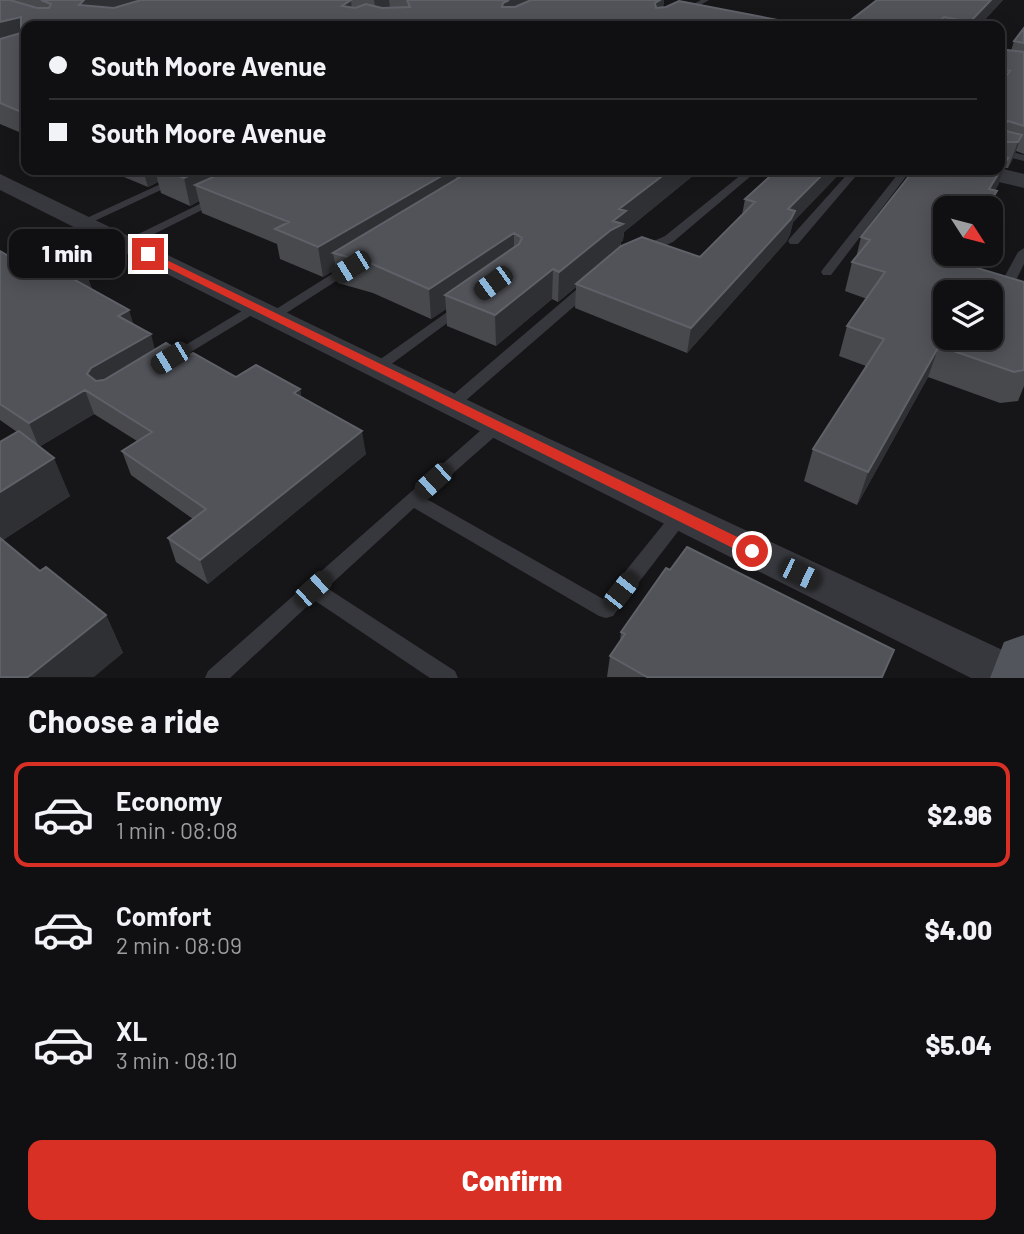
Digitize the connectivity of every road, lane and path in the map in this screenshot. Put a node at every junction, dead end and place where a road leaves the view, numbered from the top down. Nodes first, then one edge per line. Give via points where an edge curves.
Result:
1 (705, 0) edge
2 (667, 21) edge
3 (1005, 153) edge
4 (1024, 158) edge
5 (188, 175) edge
6 (747, 175) edge
7 (852, 175) edge
8 (902, 175) edge
9 (998, 175) edge
10 (1024, 181) edge
11 (4, 186) edge
12 (228, 194) edge
13 (84, 222) junction
14 (794, 241) edge
15 (126, 243) junction
16 (1024, 252) edge
17 (365, 257) edge
18 (626, 259) edge
19 (827, 272) dead end
20 (604, 273) edge
21 (468, 301) edge
22 (1024, 303) edge
23 (264, 312) junction
24 (152, 369) edge
25 (377, 369) junction
26 (451, 405) junction
27 (495, 427) junction
28 (413, 499) junction
29 (680, 516) junction
30 (313, 589) junction
31 (1024, 660) edge
32 (215, 677) edge
33 (448, 677) edge
34 (1017, 677) edge

1 - 2 lane
3 - 4 lane
5 - 13 lane
6 - 18 lane via 669,239
7 - 14 lane
8 - 19 lane
9 - 10 street
11 - 13 street
12 - 15 lane
13 - 15 street
15 - 23 street
16 - 22 lane via 1001,296
17 - 23 lane
20 - 26 lane
21 - 25 lane
23 - 24 lane
23 - 25 street
25 - 26 street
26 - 27 street
27 - 28 lane
27 - 29 street
28 - 29 lane via 606,610
28 - 30 lane
29 - 34 street
30 - 32 lane
30 - 33 lane
31 - 34 main road

